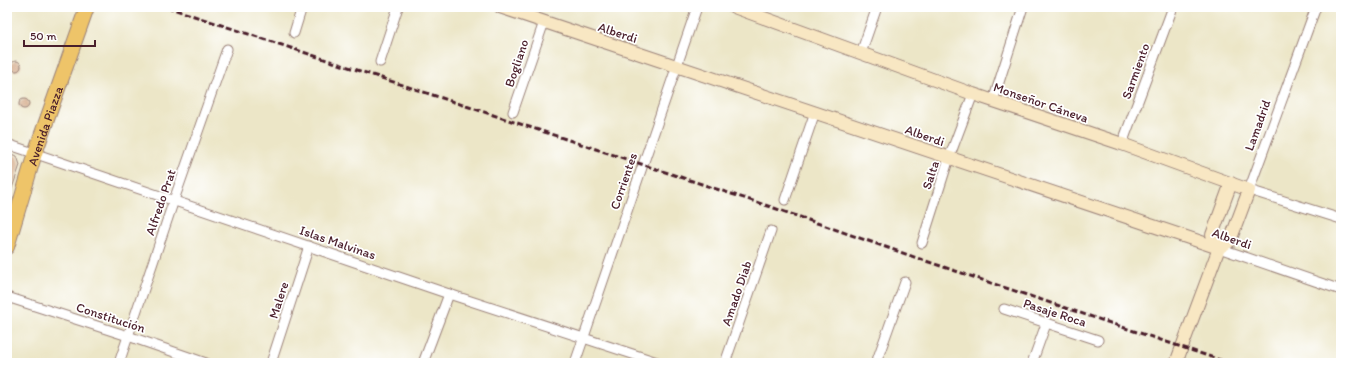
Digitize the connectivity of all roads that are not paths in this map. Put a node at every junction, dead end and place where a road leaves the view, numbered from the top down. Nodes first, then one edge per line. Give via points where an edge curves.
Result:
1 (87, 7) edge
2 (302, 7) edge
3 (398, 7) edge
4 (500, 7) edge
5 (697, 7) edge
6 (877, 7) edge
7 (1023, 7) edge
8 (1173, 7) edge
9 (1316, 7) edge
10 (737, 8) edge
11 (544, 22) junction
12 (294, 33) dead end
13 (227, 49) dead end
14 (861, 53) junction
15 (380, 62) dead end
16 (677, 66) junction
17 (973, 94) junction
18 (993, 101) junction
19 (513, 112) dead end
20 (814, 112) junction
21 (7, 144) edge
22 (1122, 144) junction
23 (35, 153) junction
24 (949, 158) junction
25 (1230, 183) junction
26 (1248, 190) junction
27 (174, 200) junction
28 (785, 200) dead end
29 (1341, 219) edge
30 (771, 231) dead end
31 (922, 243) dead end
32 (309, 246) junction
33 (7, 247) edge
34 (1219, 248) junction
35 (905, 282) dead end
36 (1341, 290) edge
37 (449, 294) junction
38 (7, 297) edge
39 (1004, 309) dead end
40 (1046, 324) junction
41 (128, 336) junction
42 (583, 337) junction
43 (1098, 340) dead end
44 (119, 363) edge
45 (206, 363) edge
46 (271, 363) edge
47 (423, 363) edge
48 (575, 363) edge
49 (660, 363) edge
50 (725, 363) edge
51 (876, 363) edge
52 (1032, 363) edge
53 (1176, 363) edge

1 - 23 main road, Avenida Piazza
2 - 12 street
3 - 15 street
4 - 11 street, Alberdi
5 - 16 street, Corrientes
6 - 14 street
7 - 18 street
8 - 22 street, Sarmiento
9 - 26 street, Lamadrid
10 - 14 street, Monseñor Cáneva
11 - 16 street, Alberdi
11 - 19 street, Bogliano
13 - 27 street, Alfredo Prat
14 - 17 street, Monseñor Cáneva
16 - 20 street, Alberdi
16 - 42 street, Corrientes
17 - 18 street, Monseñor Cáneva
17 - 24 street, Salta
18 - 22 street, Monseñor Cáneva
20 - 24 street, Alberdi
20 - 28 street
21 - 23 street, Islas Malvinas
22 - 25 street, Monseñor Cáneva
23 - 27 street, Islas Malvinas
23 - 33 main road, Avenida Piazza
24 - 31 street, Salta
24 - 34 street, Alberdi
25 - 26 street, Monseñor Cáneva
25 - 34 street via 1212,235
26 - 29 street, Monseñor Cáneva
26 - 34 street, Lamadrid via 1230,241
27 - 32 street, Islas Malvinas
27 - 41 street, Alfredo Prat
30 - 50 street, Amado Diab
32 - 37 street, Islas Malvinas
32 - 46 street, Malere
34 - 36 street, Alberdi
34 - 53 street, Lamadrid
35 - 51 street
37 - 42 street, Islas Malvinas
37 - 47 street
38 - 41 street, Constitución
39 - 40 street, Pasaje Roca
40 - 43 street, Pasaje Roca
40 - 52 street
41 - 44 street, Alfredo Prat
41 - 45 street, Constitución
42 - 48 street, Corrientes
42 - 49 street, Islas Malvinas

